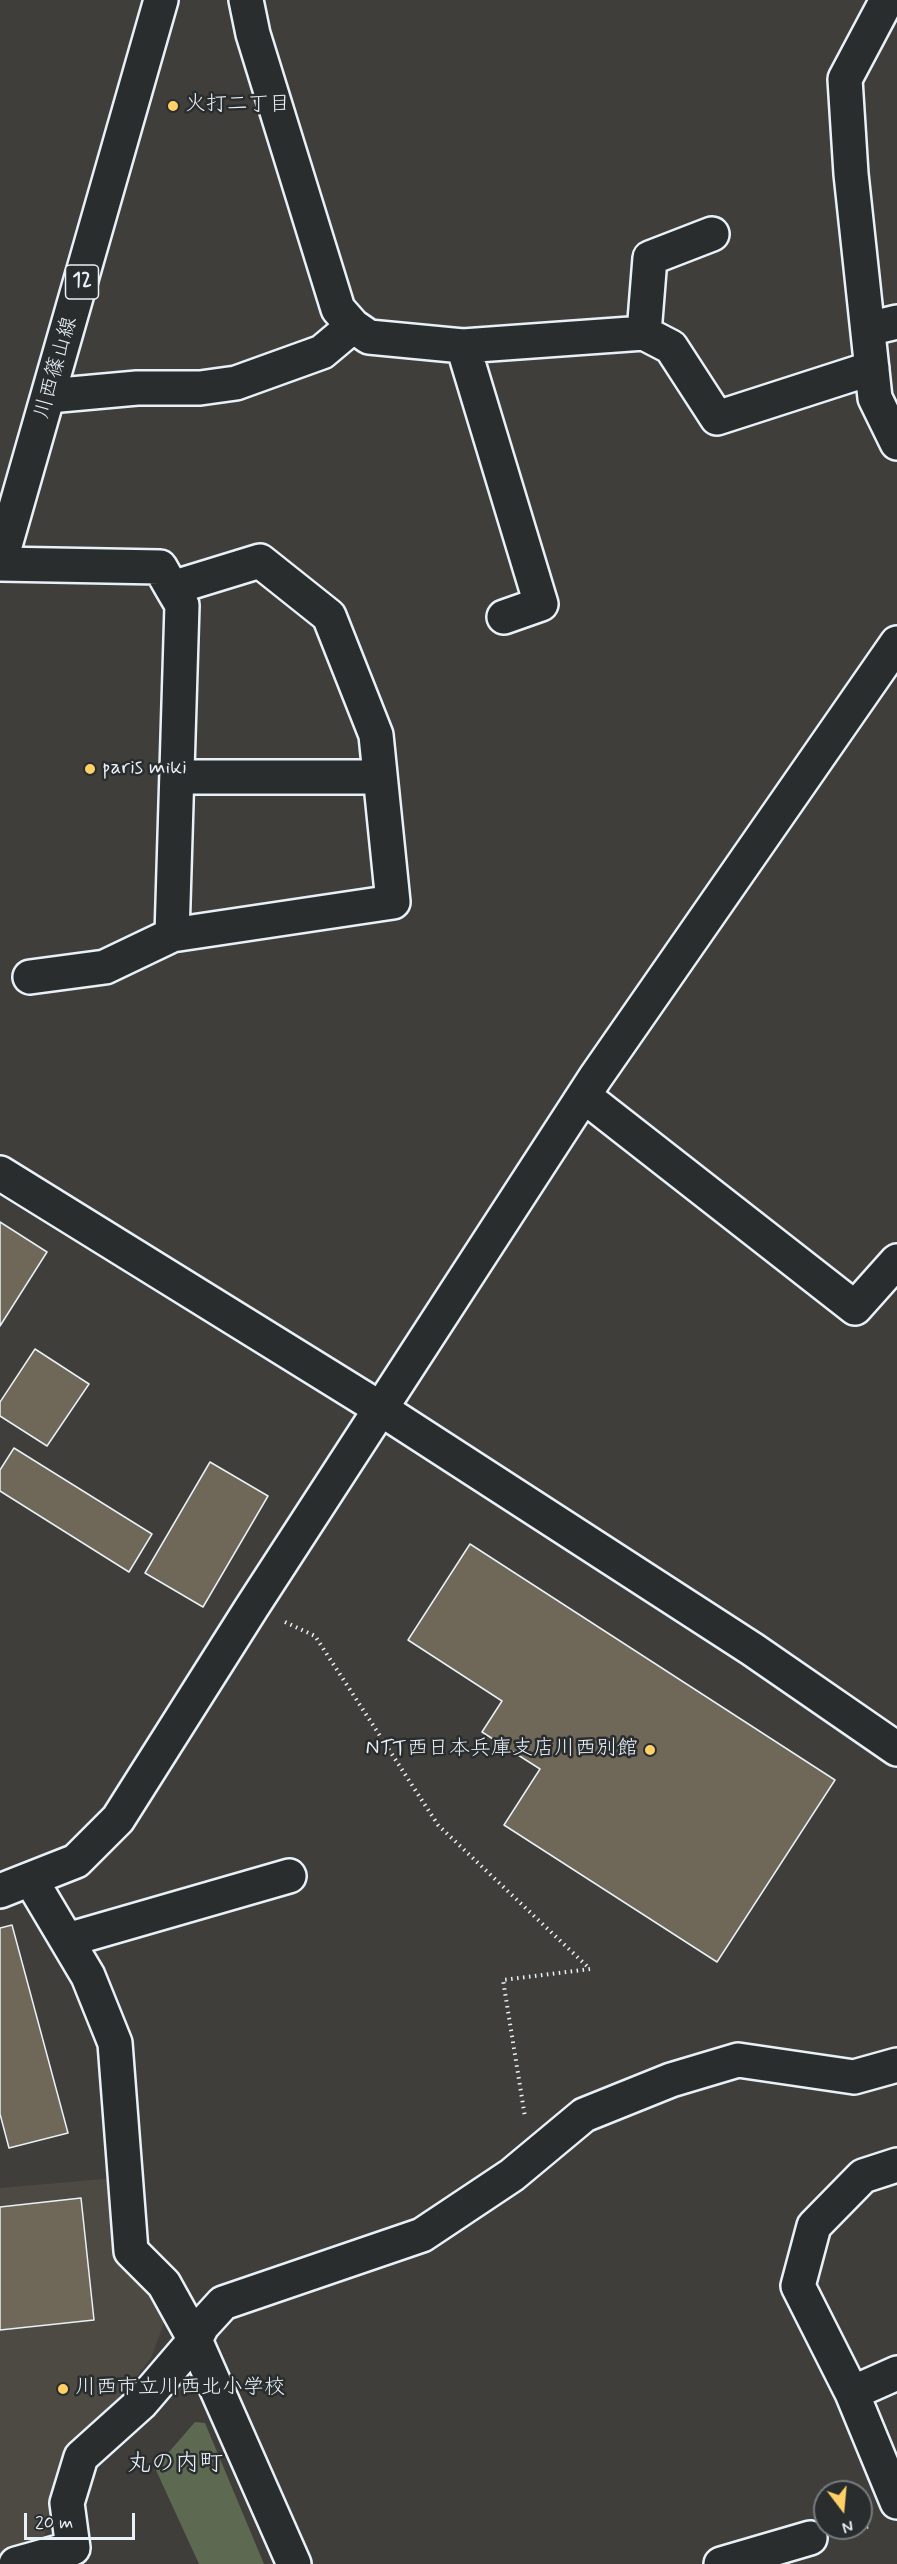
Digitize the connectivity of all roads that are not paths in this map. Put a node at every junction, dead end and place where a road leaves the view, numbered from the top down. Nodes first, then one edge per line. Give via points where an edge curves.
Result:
1 (162, 0) edge
2 (246, 0) edge
3 (887, 0) edge
4 (712, 234) dead end
5 (882, 325) edge
6 (354, 326) junction
7 (645, 333) junction
8 (463, 346) junction
9 (872, 368) junction
10 (49, 396) junction
11 (897, 443) edge
12 (0, 564) edge
13 (172, 588) junction
14 (504, 617) dead end
15 (897, 643) edge
16 (177, 777) junction
17 (378, 777) junction
18 (172, 935) junction
19 (30, 977) dead end
20 (584, 1096) junction
21 (0, 1173) edge
22 (897, 1261) edge
23 (381, 1409) junction
24 (897, 1749) edge
25 (289, 1876) dead end
26 (31, 1880) junction
27 (0, 1891) edge
28 (67, 1940) junction
29 (897, 2065) edge
30 (897, 2165) edge
31 (195, 2340) junction
32 (897, 2373) edge
33 (852, 2393) junction
34 (886, 2514) edge
35 (810, 2538) road end
36 (79, 2556) edge
37 (16, 2564) edge
38 (294, 2564) edge
39 (721, 2564) edge

1 - 10 street, 川西篠山線 / 12
2 - 6 street via 338,309
3 - 5 street via 845,79 851,174
4 - 7 street via 650,258
5 - 9 street
6 - 8 street via 369,337
6 - 10 street via 322,352 236,383
7 - 8 street
7 - 9 street via 671,347 717,418
8 - 14 street via 541,604
9 - 11 street via 875,398
10 - 12 street, 川西篠山線 / 12
12 - 13 street via 160,567
13 - 16 street via 182,605
13 - 17 street via 260,561 329,616 376,735
15 - 20 street
16 - 17 street
16 - 18 street
17 - 18 street via 393,902
18 - 19 street via 105,967
20 - 22 street via 855,1308
20 - 23 street
21 - 23 street
23 - 24 street via 752,1649
23 - 26 street via 118,1819 76,1862
25 - 28 street
26 - 27 street
26 - 28 street
28 - 31 street via 88,1976 115,2043 131,2252 164,2284
29 - 31 street via 854,2077 738,2060 671,2080 584,2115 512,2175 422,2235 223,2303
30 - 33 street via 863,2176 814,2226 798,2286
31 - 36 street via 141,2403 81,2457 67,2503
31 - 38 street
32 - 33 street
33 - 34 street
35 - 39 street
36 - 37 street

